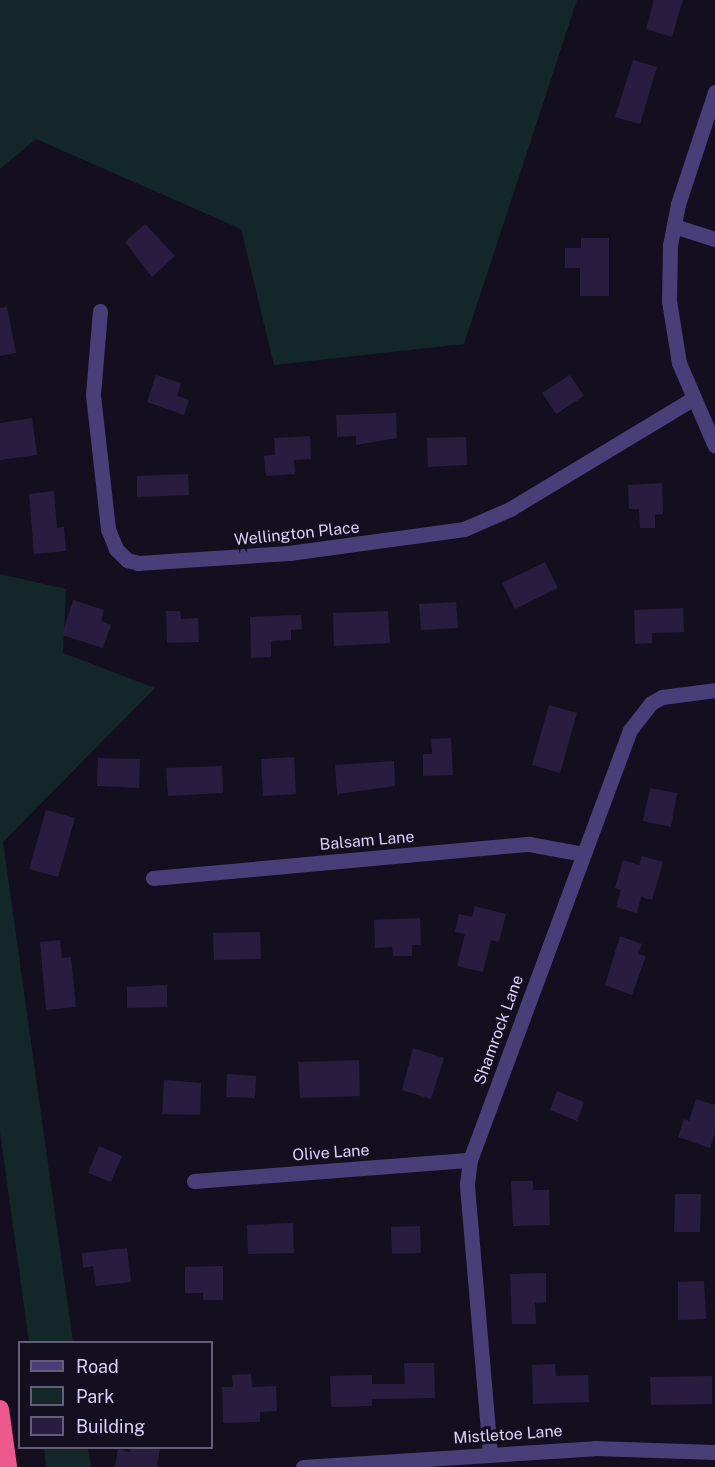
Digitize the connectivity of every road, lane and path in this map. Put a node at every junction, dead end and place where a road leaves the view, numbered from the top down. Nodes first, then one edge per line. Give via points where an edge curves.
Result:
1 (715, 92) edge
2 (674, 226) junction
3 (715, 239) edge
4 (100, 311) dead end
5 (692, 399) junction
6 (715, 446) edge
7 (715, 690) edge
8 (584, 854) junction
9 (153, 878) dead end
10 (470, 1160) junction
11 (194, 1181) dead end
12 (0, 1409) edge
13 (715, 1452) edge
14 (490, 1454) junction
15 (8, 1467) edge
16 (303, 1467) edge

1 - 2 street via 691,157
2 - 3 street
2 - 5 street via 669,301 679,363
4 - 5 street, Wellington Place via 93,394 108,529 116,549 127,560 138,563 289,554 464,529 510,509
5 - 6 street
7 - 8 street, Shamrock Lane via 662,697 641,715 630,730
8 - 9 street, Balsam Lane via 529,844
8 - 10 street, Shamrock Lane
10 - 11 street, Olive Lane
10 - 14 street, Shamrock Lane via 467,1184
12 - 15 highway
13 - 14 street, Mistletoe Lane via 594,1448
14 - 16 street, Mistletoe Lane

